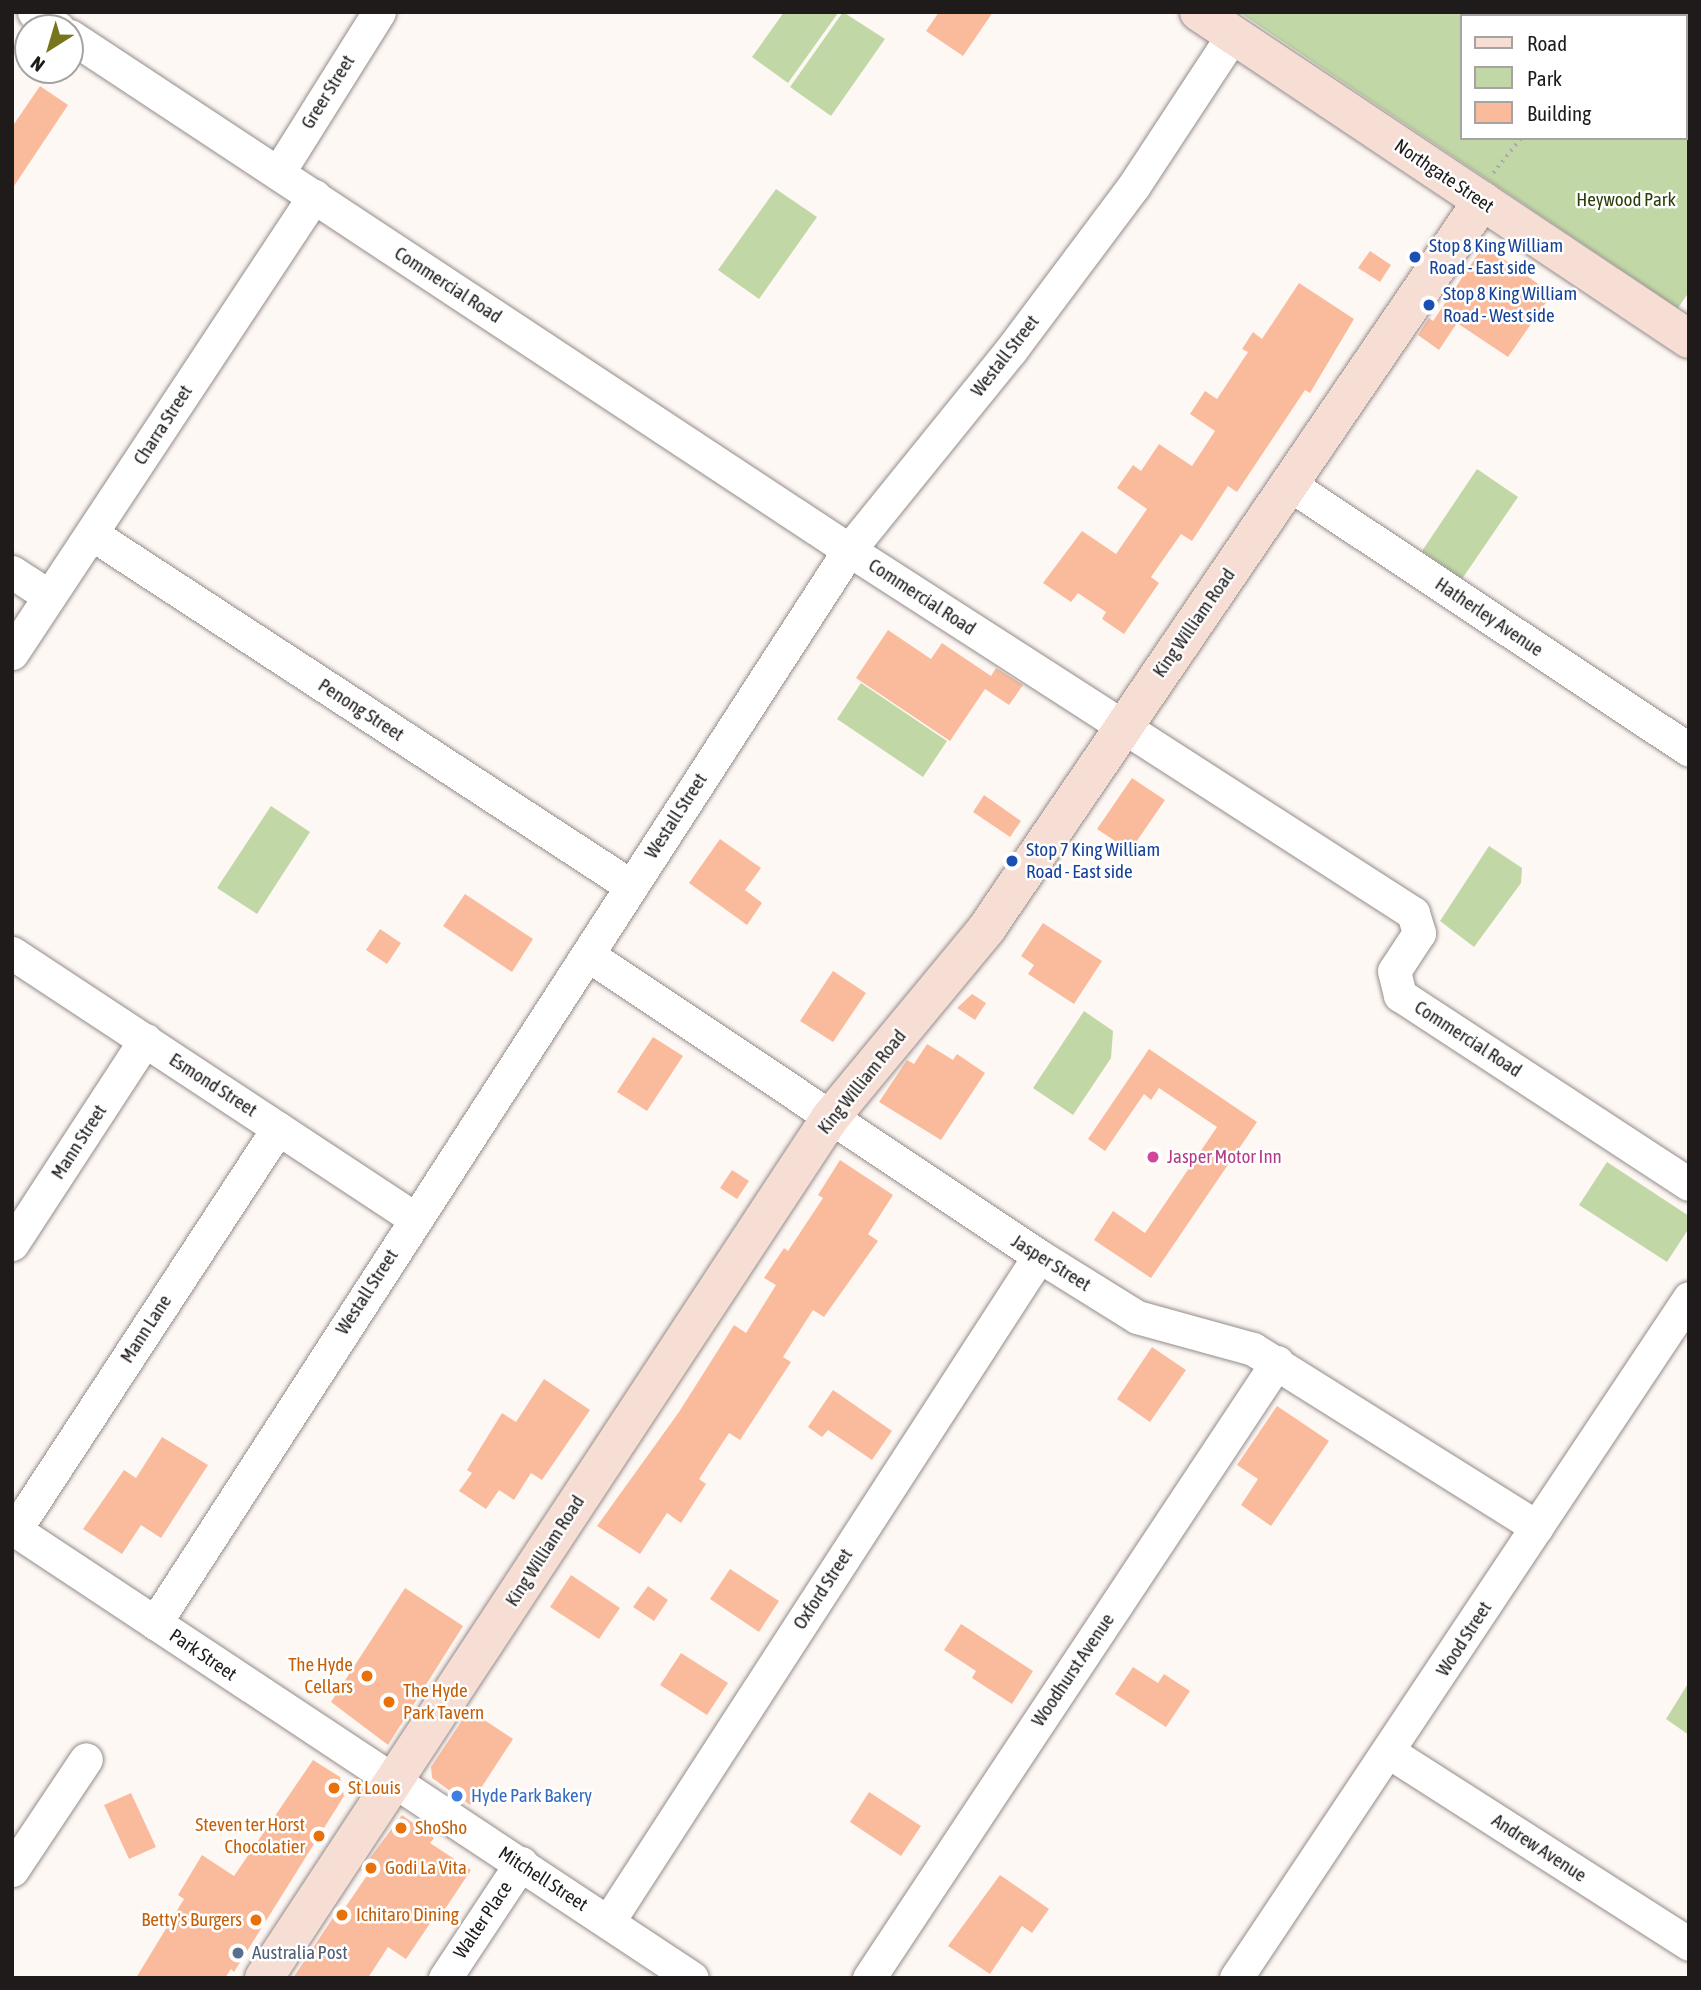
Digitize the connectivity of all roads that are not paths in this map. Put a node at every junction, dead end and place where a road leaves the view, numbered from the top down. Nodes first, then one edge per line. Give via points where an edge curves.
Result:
1 (379, 12) edge
2 (1199, 12) edge
3 (1233, 35) junction
4 (84, 45) edge
5 (278, 173) junction
6 (314, 196) junction
7 (1480, 200) junction
8 (1689, 339) edge
9 (1289, 484) junction
10 (92, 534) junction
11 (849, 550) junction
12 (12, 572) edge
13 (49, 596) junction
14 (12, 653) edge
15 (1123, 726) junction
16 (1689, 750) edge
17 (631, 886) junction
18 (12, 953) edge
19 (587, 955) junction
20 (145, 1040) junction
21 (830, 1118) junction
22 (278, 1128) junction
23 (1689, 1184) edge
24 (414, 1218) junction
25 (12, 1244) edge
26 (1039, 1256) junction
27 (1686, 1309) edge
28 (1277, 1362) junction
29 (1537, 1527) junction
30 (16, 1538) edge
31 (155, 1623) junction
32 (1389, 1752) junction
33 (86, 1759) dead end
34 (393, 1781) junction
35 (521, 1863) junction
36 (12, 1870) edge
37 (608, 1922) junction
38 (1689, 1944) edge
39 (264, 1978) edge
40 (444, 1978) edge
41 (692, 1978) edge
42 (869, 1978) edge
43 (1236, 1978) edge

1 - 5 street, Greer Street
2 - 3 main road, Northgate Street
3 - 7 main road, Northgate Street
3 - 11 street, Westall Street via 1133,187 1011,350
4 - 5 street, Commercial Road
5 - 6 street, Commercial Road
6 - 10 street, Charra Street
6 - 11 street, Commercial Road
7 - 8 main road, Northgate Street
7 - 9 main road, King William Road
9 - 15 main road, King William Road
9 - 16 street, Hatherley Avenue
10 - 13 street, Charra Street
10 - 17 street, Penong Street
11 - 15 street, Commercial Road
11 - 17 street, Westall Street
12 - 13 street
13 - 14 street, Charra Street
15 - 21 main road, King William Road via 956,971
15 - 23 street, Commercial Road via 1413,913 1419,933 1394,971 1400,995
17 - 19 street, Westall Street
18 - 20 street, Esmond Street
19 - 21 street, Jasper Street
19 - 24 street, Westall Street
20 - 22 street, Esmond Street
20 - 25 street, Mann Street
21 - 26 street, Jasper Street
21 - 34 main road, King William Road
22 - 24 street, Esmond Street
22 - 30 street, Mann Lane
24 - 31 street, Westall Street
26 - 28 street, Jasper Street via 1137,1317 1253,1349
26 - 37 street, Oxford Street
27 - 29 street, Wood Street
28 - 29 street, Jasper Street
28 - 42 street, Woodhurst Avenue
29 - 32 street, Wood Street
30 - 31 street, Park Street
31 - 34 street, Park Street
32 - 38 street, Andrew Avenue
32 - 43 street, Wood Street
33 - 36 street
34 - 35 street, Mitchell Street
34 - 39 main road, King William Road
35 - 37 street, Mitchell Street
35 - 40 street, Walter Place
37 - 41 street, Mitchell Street

